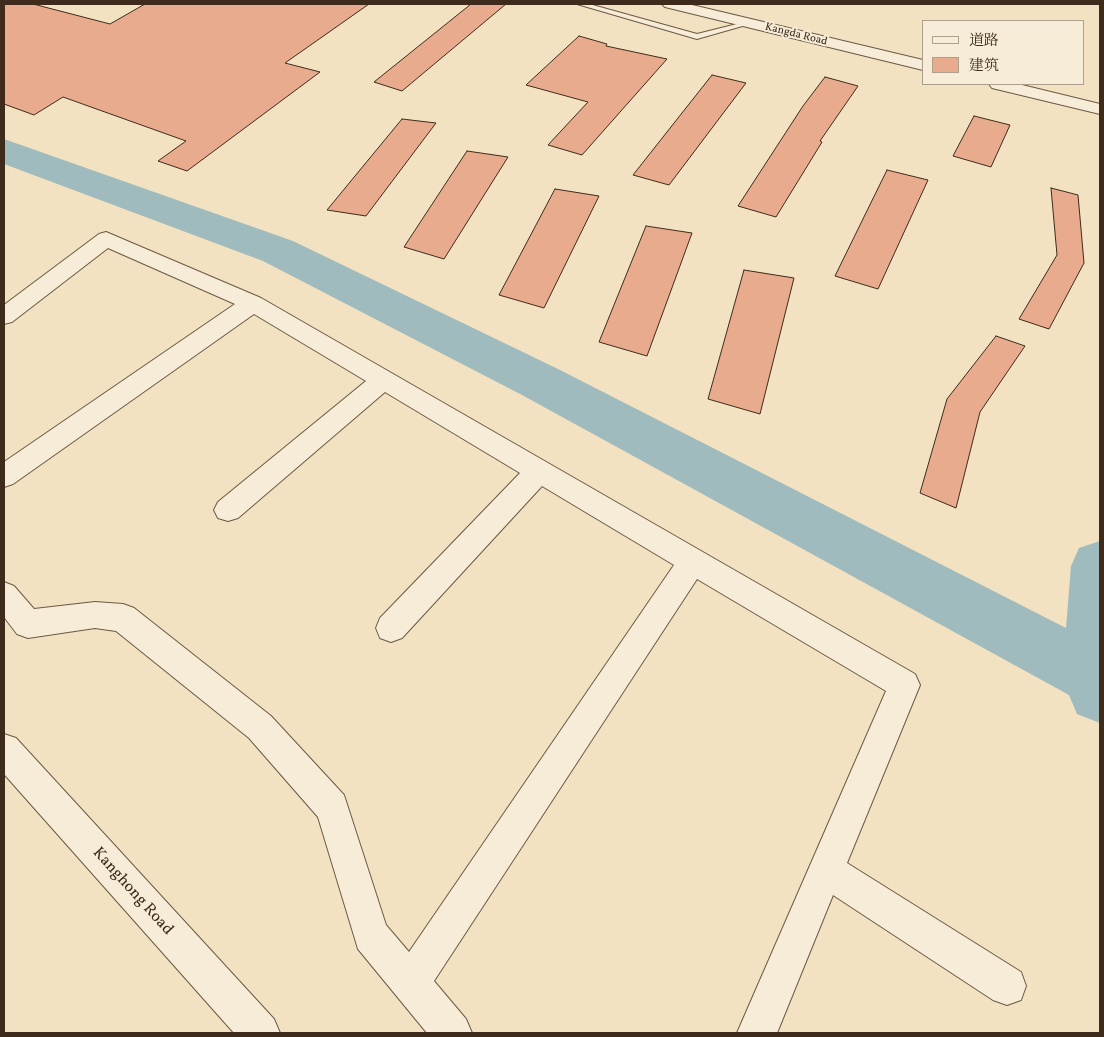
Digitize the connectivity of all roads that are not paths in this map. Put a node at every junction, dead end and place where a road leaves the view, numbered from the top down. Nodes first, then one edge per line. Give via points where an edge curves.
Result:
1 (581, 4) edge
2 (671, 4) edge
3 (749, 23) junction
4 (922, 65) edge
5 (1002, 85) edge
6 (1100, 109) edge
7 (253, 303) junction
8 (4, 316) edge
9 (384, 380) junction
10 (539, 471) junction
11 (4, 476) edge
12 (228, 510) dead end
13 (693, 561) junction
14 (4, 595) edge
15 (391, 628) dead end
16 (4, 750) edge
17 (826, 870) junction
18 (410, 983) junction
19 (1007, 986) dead end
20 (260, 1033) edge
21 (452, 1033) edge
22 (756, 1033) edge

1 - 3 lane via 697,37
2 - 3 street, Kangda Road
3 - 4 street, Kangda Road
5 - 6 street
7 - 8 street via 106,239
7 - 9 street
7 - 11 street
9 - 10 street
9 - 12 street
10 - 13 street
10 - 15 street
13 - 17 street via 904,686
13 - 18 street
14 - 18 street via 28,624 95,615 123,618 260,726 332,807 371,936
16 - 20 street, Kanghong Road
17 - 19 street
17 - 22 street
18 - 21 street

